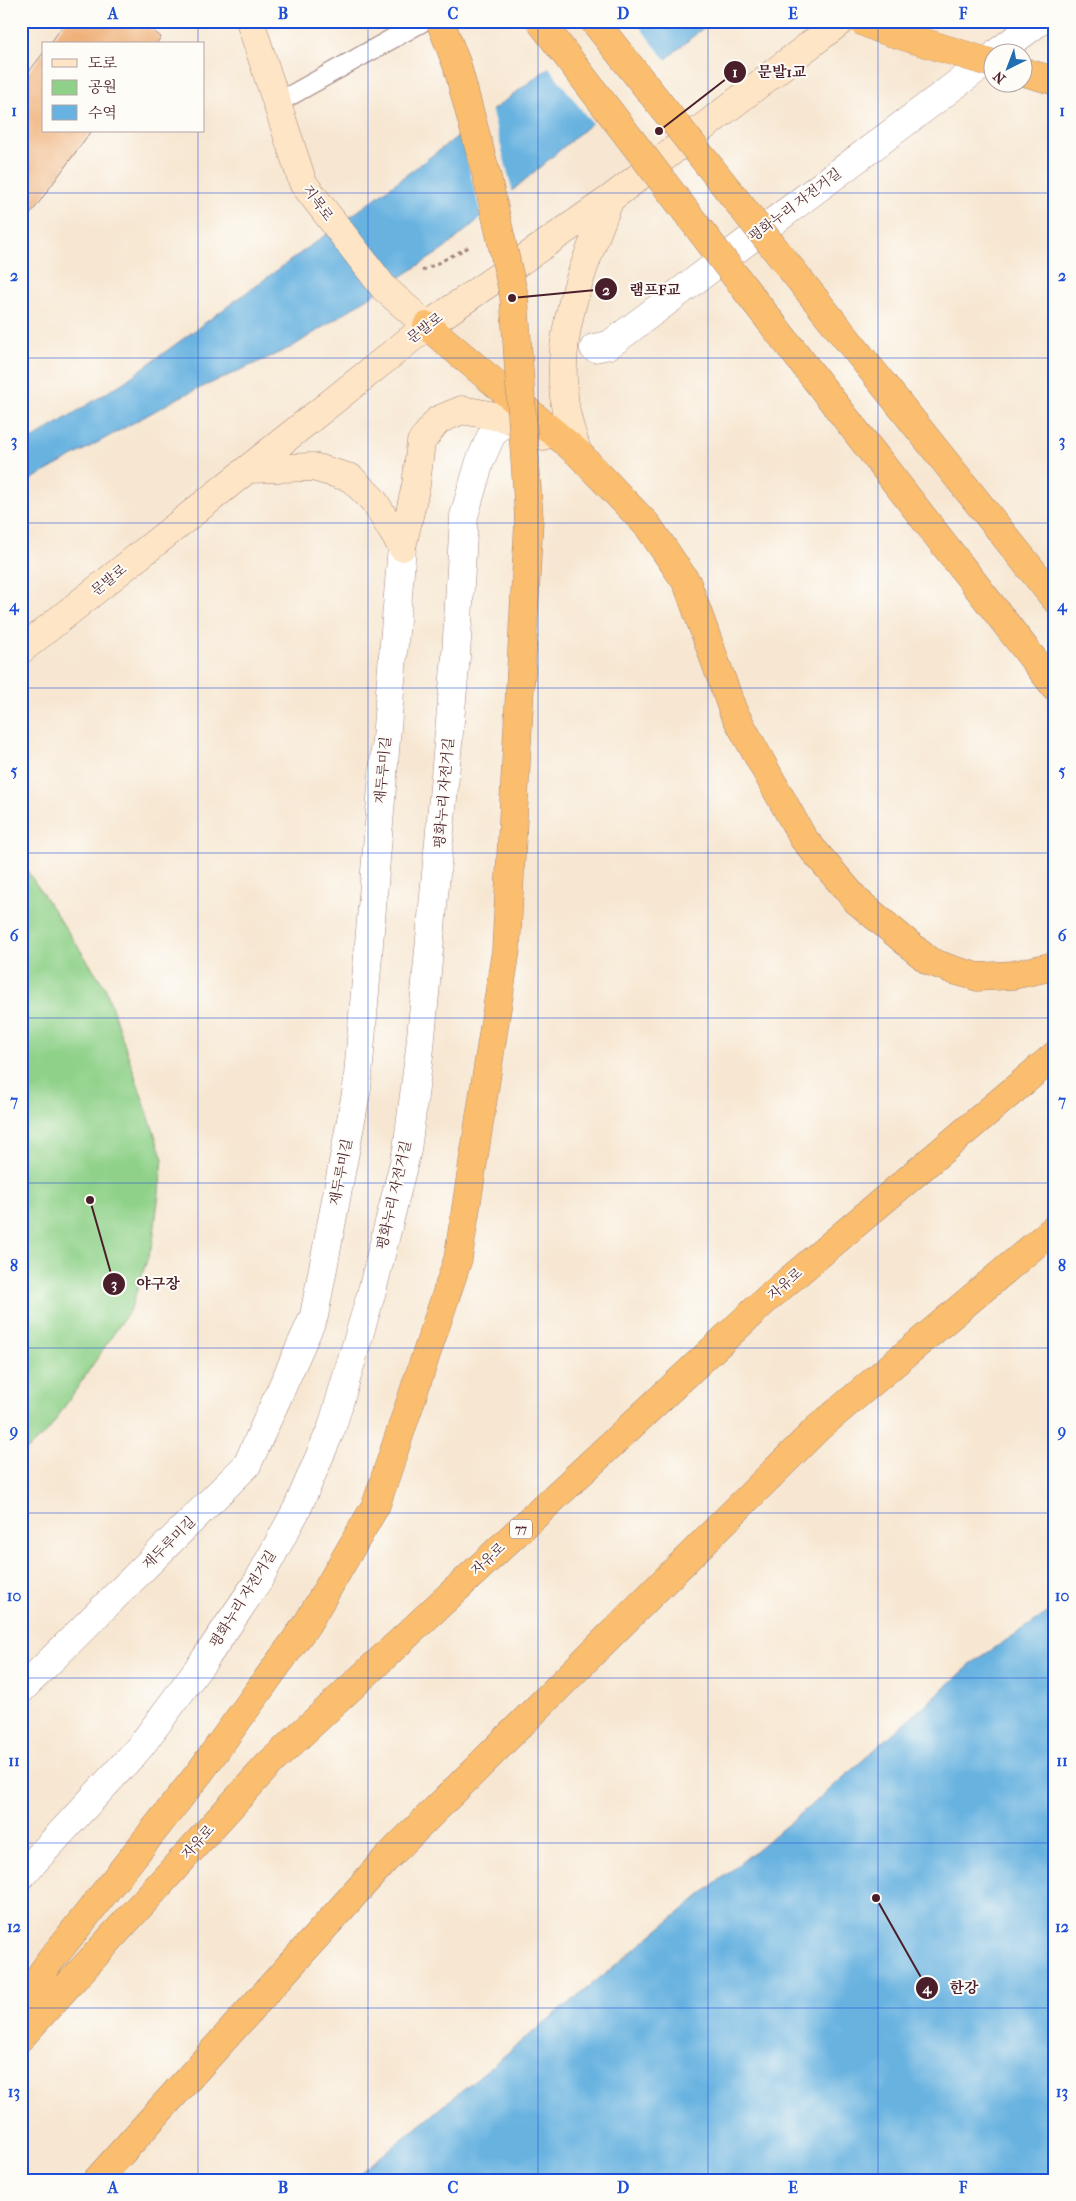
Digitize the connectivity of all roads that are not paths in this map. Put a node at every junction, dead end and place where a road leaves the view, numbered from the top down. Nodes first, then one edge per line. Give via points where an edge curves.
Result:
1 (250, 21) edge
2 (424, 21) edge
3 (440, 21) edge
4 (540, 21) edge
5 (594, 21) edge
6 (841, 21) edge
7 (861, 21) edge
8 (1040, 21) edge
9 (1012, 42) edge
10 (984, 61) edge
11 (984, 64) edge
12 (1034, 75) edge
13 (1055, 81) edge
14 (277, 103) junction
15 (610, 199) junction
16 (427, 326) junction
17 (594, 348) dead end
18 (506, 418) junction
19 (578, 453) junction
20 (248, 469) junction
21 (402, 547) junction
22 (1055, 599) edge
23 (21, 650) edge
24 (1047, 677) edge
25 (1055, 966) edge
26 (1055, 1055) edge
27 (1055, 1228) edge
28 (21, 1690) edge
29 (21, 1876) edge
30 (21, 2003) edge
31 (21, 2037) edge
32 (97, 2180) edge

1 - 14 street, 지목로
2 - 14 lane
3 - 30 highway, bridge via 458,65 488,177 514,296 529,519 506,950 458,1259 376,1505 307,1624 200,1772 51,1960
4 - 24 highway, bridge
5 - 22 highway, bridge
6 - 15 street, 문발로
7 - 10 highway, bridge
8 - 9 street
11 - 17 street, 평화누리 자전거길 via 609,345
12 - 13 highway
14 - 16 street, 지목로 via 303,183 384,288
15 - 16 street, 문발로
15 - 19 street via 571,303 563,351 565,405
16 - 19 highway
16 - 20 street, 문발로
18 - 19 street
18 - 21 street via 462,410 438,420 421,442 416,485
18 - 29 street, 평화누리 자전거길 via 491,436 480,461 464,516 456,656 421,1038 407,1150 372,1291 332,1427 297,1509 258,1581 210,1651 140,1746
19 - 25 highway via 648,526 687,583 733,710 803,838 857,901 929,962 953,970 978,977 1013,975
20 - 21 street via 313,466 351,478 374,501
20 - 23 street, 문발로
21 - 28 street, 재두루미길 via 358,1088 314,1316 247,1465
26 - 31 highway, 자유로 / 77 via 767,1299 269,1764
27 - 32 highway via 811,1435 385,1860

